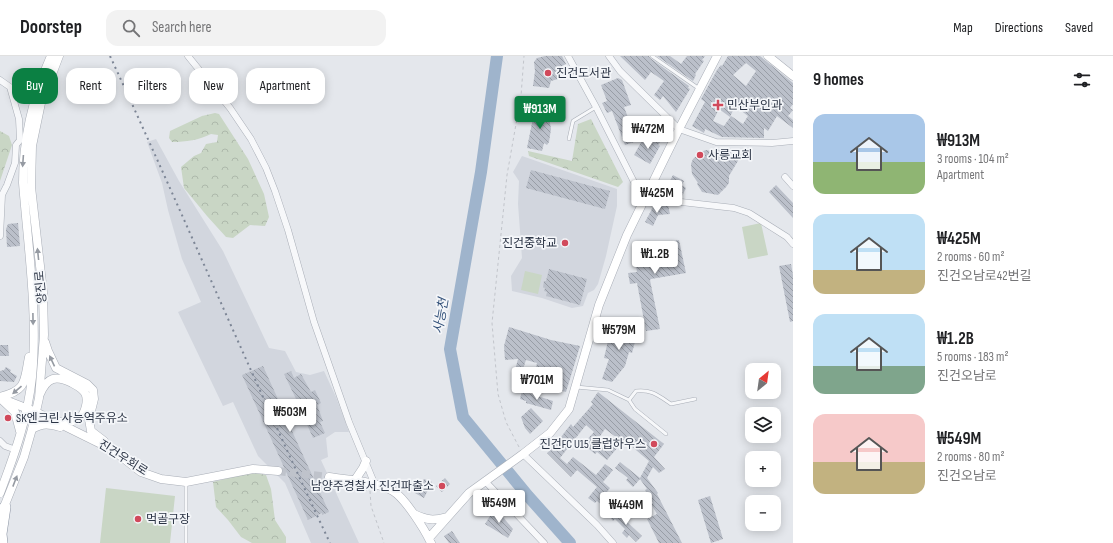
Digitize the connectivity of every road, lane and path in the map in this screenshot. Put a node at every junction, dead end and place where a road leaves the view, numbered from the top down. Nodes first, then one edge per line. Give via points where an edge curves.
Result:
1 (50, 56) edge
2 (59, 56) edge
3 (188, 56) edge
4 (524, 56) edge
5 (568, 56) edge
6 (609, 56) edge
7 (652, 56) edge
8 (717, 56) edge
9 (768, 56) edge
10 (792, 74) edge
11 (0, 80) edge
12 (700, 89) junction
13 (596, 107) junction
14 (19, 118) junction
15 (30, 121) junction
16 (679, 129) junction
17 (569, 139) dead end
18 (793, 141) edge
19 (785, 177) dead end
20 (793, 186) edge
21 (646, 198) junction
22 (0, 236) edge
23 (793, 244) edge
24 (44, 335) junction
25 (33, 347) junction
26 (576, 387) junction
27 (0, 398) edge
28 (39, 398) junction
29 (695, 398) dead end
30 (629, 400) junction
31 (27, 408) junction
32 (36, 412) junction
33 (58, 422) junction
34 (32, 429) junction
35 (75, 430) junction
36 (21, 432) junction
37 (666, 434) dead end
38 (0, 441) edge
39 (16, 450) junction
40 (114, 450) junction
41 (521, 456) junction
42 (366, 461) junction
43 (278, 471) tunnel mouth
44 (329, 478) tunnel mouth
45 (355, 480) junction
46 (487, 480) junction
47 (186, 482) junction
48 (375, 485) junction
49 (363, 490) dead end
50 (0, 493) edge
51 (2, 512) edge
52 (413, 514) junction
53 (448, 516) junction
54 (430, 540) edge
55 (2, 543) edge
56 (186, 543) edge
57 (384, 543) edge
58 (544, 543) edge
59 (613, 543) edge

1 - 15 main road, 양진로
24 -> 2 main road, 양진로 via 43,292 31,187 32,146 40,103
3 - 42 street via 230,108 251,139 266,168 288,230 314,322
4 - 41 path via 507,175 492,323 498,394 506,422
5 - 13 street
6 - 16 street via 620,71
7 - 12 lane
8 - 12 main road
9 - 10 main road
11 - 14 street via 10,87
12 - 16 main road
13 - 17 lane via 573,121
13 - 21 street via 635,184
14 - 15 street
14 - 22 street via 20,140 16,145 15,163 2,195
15 -> 25 main road, 양진로 via 23,162 23,183 33,311
16 - 18 street via 716,142
16 - 21 main road
19 - 20 street
21 - 23 street via 734,208 749,213 787,237
21 - 26 main road via 627,235 599,305
24 - 28 main road, 양진로
40 -> 24 main road via 91,431 89,419 94,399 93,390 87,384 56,368
25 -> 27 main road via 20,389
25 - 31 main road, 양진로
26 - 30 lane via 608,390
26 - 41 main road via 569,409 550,433
27 - 31 main road, 진건우회로
27 - 36 main road via 15,412
28 - 32 main road, 양진로
28 - 33 main road via 44,385 58,378 83,390 87,398 79,419
29 - 30 lane via 671,404 645,390 636,391
30 - 37 lane via 635,409
31 - 32 main road, 진건우회로
31 - 36 main road, 양진로
32 - 33 main road, 진건우회로
32 - 34 main road, 양진로
33 - 35 main road, 진건우회로
34 - 35 main road via 46,424
51 -> 34 main road, 양진로
35 - 40 main road, 진건우회로
36 - 39 main road, 양진로
38 - 39 street
39 - 50 main road, 양진로
40 - 47 main road, 진건우회로 via 141,472 161,479
41 - 46 main road
41 - 59 street via 597,525
42 - 45 main road
42 - 48 street
43 - 47 main road, 진건우회로 via 253,469
44 - 45 main road
45 - 48 main road
46 - 53 main road via 469,493
46 - 58 street
47 - 56 lane
48 - 52 main road via 394,492
49 - 57 path via 370,492
51 - 55 highway
52 - 53 main road via 426,520
52 - 54 main road
53 - 54 main road

